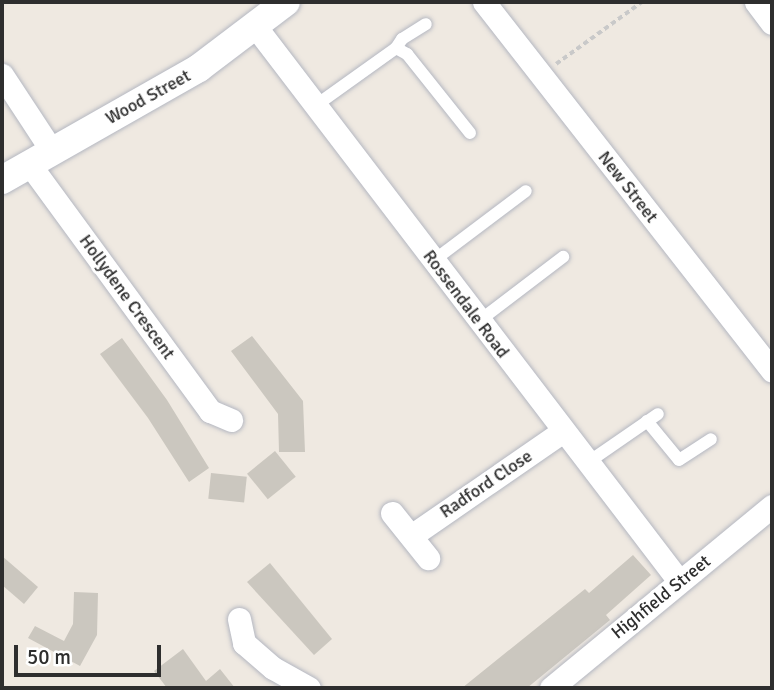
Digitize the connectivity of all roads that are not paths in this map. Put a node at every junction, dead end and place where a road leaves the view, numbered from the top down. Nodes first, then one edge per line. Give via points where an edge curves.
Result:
1 (286, 2) edge
2 (484, 2) edge
3 (755, 2) edge
4 (772, 23) edge
5 (426, 24) dead end
6 (256, 26) junction
7 (396, 48) junction
8 (2, 75) edge
9 (315, 106) junction
10 (470, 133) dead end
11 (41, 158) junction
12 (2, 180) edge
13 (526, 191) dead end
14 (563, 257) dead end
15 (433, 261) junction
16 (479, 321) junction
17 (772, 371) edge
18 (231, 420) dead end
19 (562, 432) junction
20 (711, 439) dead end
21 (587, 463) junction
22 (772, 506) edge
23 (392, 513) dead end
24 (411, 536) junction
25 (428, 558) dead end
26 (679, 581) junction
27 (239, 619) dead end
28 (309, 688) edge
29 (551, 688) edge

1 - 6 street, Wood Street
2 - 17 street, New Street
3 - 4 street
5 - 7 lane
6 - 9 street, Rossendale Road
6 - 11 street, Wood Street via 200,68
7 - 9 lane
7 - 10 lane via 407,54
8 - 11 street, Hollydene Crescent
9 - 15 street, Rossendale Road
11 - 12 street, Wood Street
11 - 18 street, Hollydene Crescent via 210,411
13 - 15 lane
14 - 16 lane
15 - 16 street, Rossendale Road
16 - 19 street, Rossendale Road
19 - 21 street, Rossendale Road
19 - 24 street, Radford Close
20 - 21 lane via 679,460 652,418
21 - 26 street, Rossendale Road
22 - 26 street, Highfield Street
23 - 24 street
24 - 25 street
26 - 29 street, Highfield Street
27 - 28 street via 244,643 273,668

